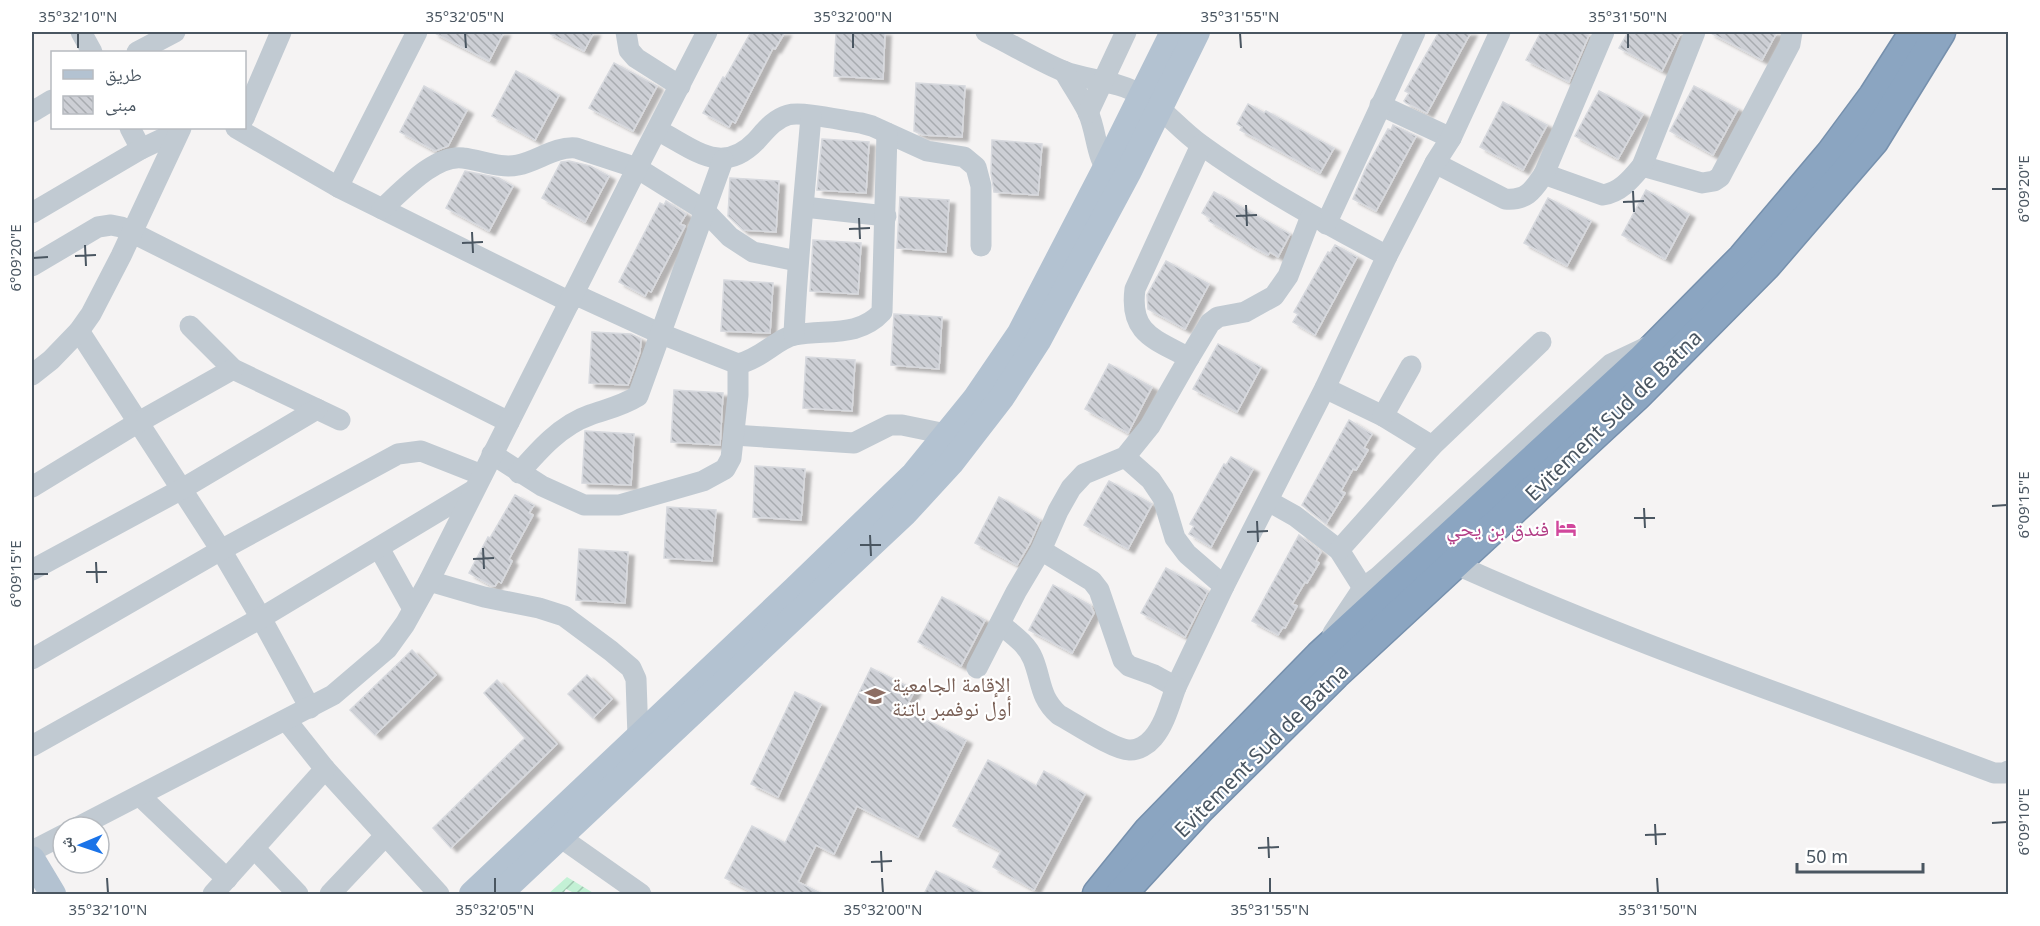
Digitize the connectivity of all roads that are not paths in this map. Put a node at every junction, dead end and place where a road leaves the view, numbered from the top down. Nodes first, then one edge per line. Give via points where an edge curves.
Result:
1 (81, 32) edge
2 (175, 32) edge
3 (281, 32) edge
4 (417, 32) edge
5 (626, 32) edge
6 (708, 32) edge
7 (986, 32) edge
8 (1126, 32) edge
9 (1173, 32) edge
10 (1197, 32) edge
11 (1415, 32) edge
12 (1500, 32) edge
13 (1604, 32) edge
14 (1695, 32) edge
15 (1792, 32) edge
16 (1916, 32) edge
17 (1940, 32) edge
18 (91, 51) edge
19 (145, 51) edge
20 (1064, 71) junction
21 (1104, 82) junction
22 (680, 86) junction
23 (51, 101) edge
24 (1151, 102) junction
25 (1380, 105) junction
26 (32, 112) edge
27 (246, 112) edge
28 (1088, 113) junction
29 (811, 116) junction
30 (131, 129) edge
31 (180, 129) edge
32 (245, 129) edge
33 (657, 130) junction
34 (887, 133) junction
35 (1451, 138) junction
36 (1201, 145) junction
37 (141, 149) junction
38 (723, 160) junction
39 (1435, 163) junction
40 (1642, 166) junction
41 (637, 168) junction
42 (1544, 174) junction
43 (1113, 177) junction
44 (338, 187) junction
45 (804, 207) junction
46 (382, 208) junction
47 (704, 210) junction
48 (32, 213) edge
49 (886, 216) junction
50 (1318, 220) junction
51 (133, 231) junction
52 (981, 246) dead end
53 (1387, 256) junction
54 (797, 261) junction
55 (32, 266) edge
56 (572, 298) junction
57 (190, 326) dead end
58 (79, 331) junction
59 (659, 333) junction
60 (794, 335) junction
61 (1541, 342) dead end
62 (1659, 343) junction
63 (1189, 358) junction
64 (738, 364) junction
65 (1411, 366) dead end
66 (233, 369) junction
67 (32, 375) edge
68 (1325, 388) junction
69 (317, 409) junction
70 (1383, 416) junction
71 (340, 420) dead end
72 (509, 422) junction
73 (137, 423) junction
74 (946, 434) junction
75 (734, 435) junction
76 (1432, 446) junction
77 (492, 454) junction
78 (1125, 457) junction
79 (519, 473) junction
80 (478, 482) junction
81 (32, 487) edge
82 (182, 489) junction
83 (1268, 501) junction
84 (379, 548) junction
85 (221, 550) junction
86 (1041, 550) junction
87 (1339, 550) junction
88 (1455, 564) junction
89 (32, 570) edge
90 (429, 581) junction
91 (1224, 586) junction
92 (1363, 588) junction
93 (413, 609) junction
94 (261, 618) junction
95 (1000, 624) junction
96 (1320, 656) junction
97 (32, 659) edge
98 (977, 668) dead end
99 (1176, 687) junction
100 (310, 708) junction
101 (286, 720) junction
102 (638, 737) junction
103 (32, 746) edge
104 (325, 769) junction
105 (2008, 771) edge
106 (140, 796) junction
107 (102, 815) edge
108 (385, 836) junction
109 (560, 837) junction
110 (51, 841) edge
111 (254, 848) junction
112 (32, 851) edge
113 (32, 859) edge
114 (220, 887) edge
115 (53, 894) edge
116 (298, 894) edge
117 (330, 894) edge
118 (439, 894) edge
119 (472, 894) edge
120 (499, 894) edge
121 (641, 894) edge
122 (1098, 894) edge
123 (1121, 894) edge

1 - 18 street
2 - 19 street
3 - 27 street
4 - 44 street
5 - 22 street via 629,50 636,58
6 - 22 street
7 - 20 street
8 - 21 street
9 - 24 main road
10 - 24 main road
11 - 25 street
12 - 35 street
13 - 42 street
14 - 40 street
15 - 40 street via 1790,44 1720,177 1702,183
16 - 62 highway, Evitement Sud de Batna via 1831,154 1743,258
17 - 88 highway, Evitement Sud de Batna via 1873,141 1765,266 1637,395
20 - 21 street
20 - 28 street
21 - 24 street via 1126,87
21 - 28 street
22 - 33 street
23 - 26 street
24 - 36 street
24 - 43 main road
25 - 35 street
25 - 50 street
28 - 43 street via 1099,156
29 - 34 street via 861,123
29 - 38 street via 795,114 775,121 752,145
29 - 45 street
30 - 37 street
31 - 37 street
31 - 51 street
32 - 44 street
33 - 38 street
33 - 41 street
34 - 49 street
34 - 52 street via 927,151 964,157 976,167 981,186
35 - 39 street
36 - 50 street
36 - 63 street via 1135,289 1134,302 1143,331
37 - 48 street
38 - 47 street
39 - 42 street via 1516,200 1533,190
39 - 53 street
40 - 42 street via 1629,183 1603,195
41 - 46 street via 566,147 518,165 503,166 459,157 434,165
41 - 47 street
41 - 56 street
43 - 74 main road via 1020,333
43 - 109 main road via 1038,341 1002,397 951,463 905,513
44 - 46 street
45 - 49 street
45 - 54 street
46 - 56 street
47 - 54 street via 730,237 753,252
47 - 59 street
49 - 60 street via 882,312 865,326 844,332
50 - 53 street
50 - 63 street via 1274,296 1245,312 1218,317 1210,323
51 - 55 street via 121,226 98,227
51 - 58 street
51 - 72 street
53 - 68 street
54 - 60 street
56 - 59 street
56 - 72 street
57 - 66 street
58 - 67 street
58 - 73 street
59 - 64 street
59 - 79 street via 638,396 562,430
60 - 64 street via 749,362
61 - 76 street
62 - 92 street via 1611,364
62 - 96 highway, Evitement Sud de Batna
63 - 78 street via 1150,426
64 - 75 street
65 - 70 street
66 - 69 street
66 - 73 street
68 - 70 street
68 - 83 street
69 - 71 street
69 - 82 street
70 - 76 street
72 - 77 street
73 - 81 street
73 - 82 street
74 - 75 street via 890,424 855,443
74 - 102 main road via 914,474
75 - 79 street via 731,458 714,476 619,505 584,505
76 - 87 street
77 - 79 street
77 - 80 street
78 - 86 street via 1084,474 1071,488
78 - 91 street via 1151,480 1163,498 1175,538 1187,554
80 - 84 street
80 - 85 street via 421,451 398,454
80 - 90 street
82 - 85 street
82 - 89 street
83 - 87 street
83 - 91 street
84 - 93 street
84 - 94 street
85 - 94 street
85 - 97 street
86 - 95 street
86 - 99 street via 1092,581 1099,590 1123,660
87 - 92 street
88 - 105 street via 1638,640 1994,773
88 - 123 highway, Evitement Sud de Batna via 1274,733
90 - 93 street
90 - 102 street via 564,616 611,651 631,668 636,679
91 - 99 street
92 - 96 street
93 - 100 street via 387,648 333,695
94 - 100 street
94 - 103 street
95 - 98 street
95 - 99 street via 1033,658 1044,698 1052,708 1119,748 1131,751 1153,739
96 - 122 highway, Evitement Sud de Batna via 1149,831
100 - 101 street
101 - 104 street
101 - 106 street
102 - 119 main road
104 - 108 street
104 - 111 street
106 - 107 street
106 - 114 street
108 - 117 street
108 - 118 street
109 - 120 main road
109 - 121 street
110 - 112 street
111 - 114 street
111 - 116 street
113 - 115 main road

